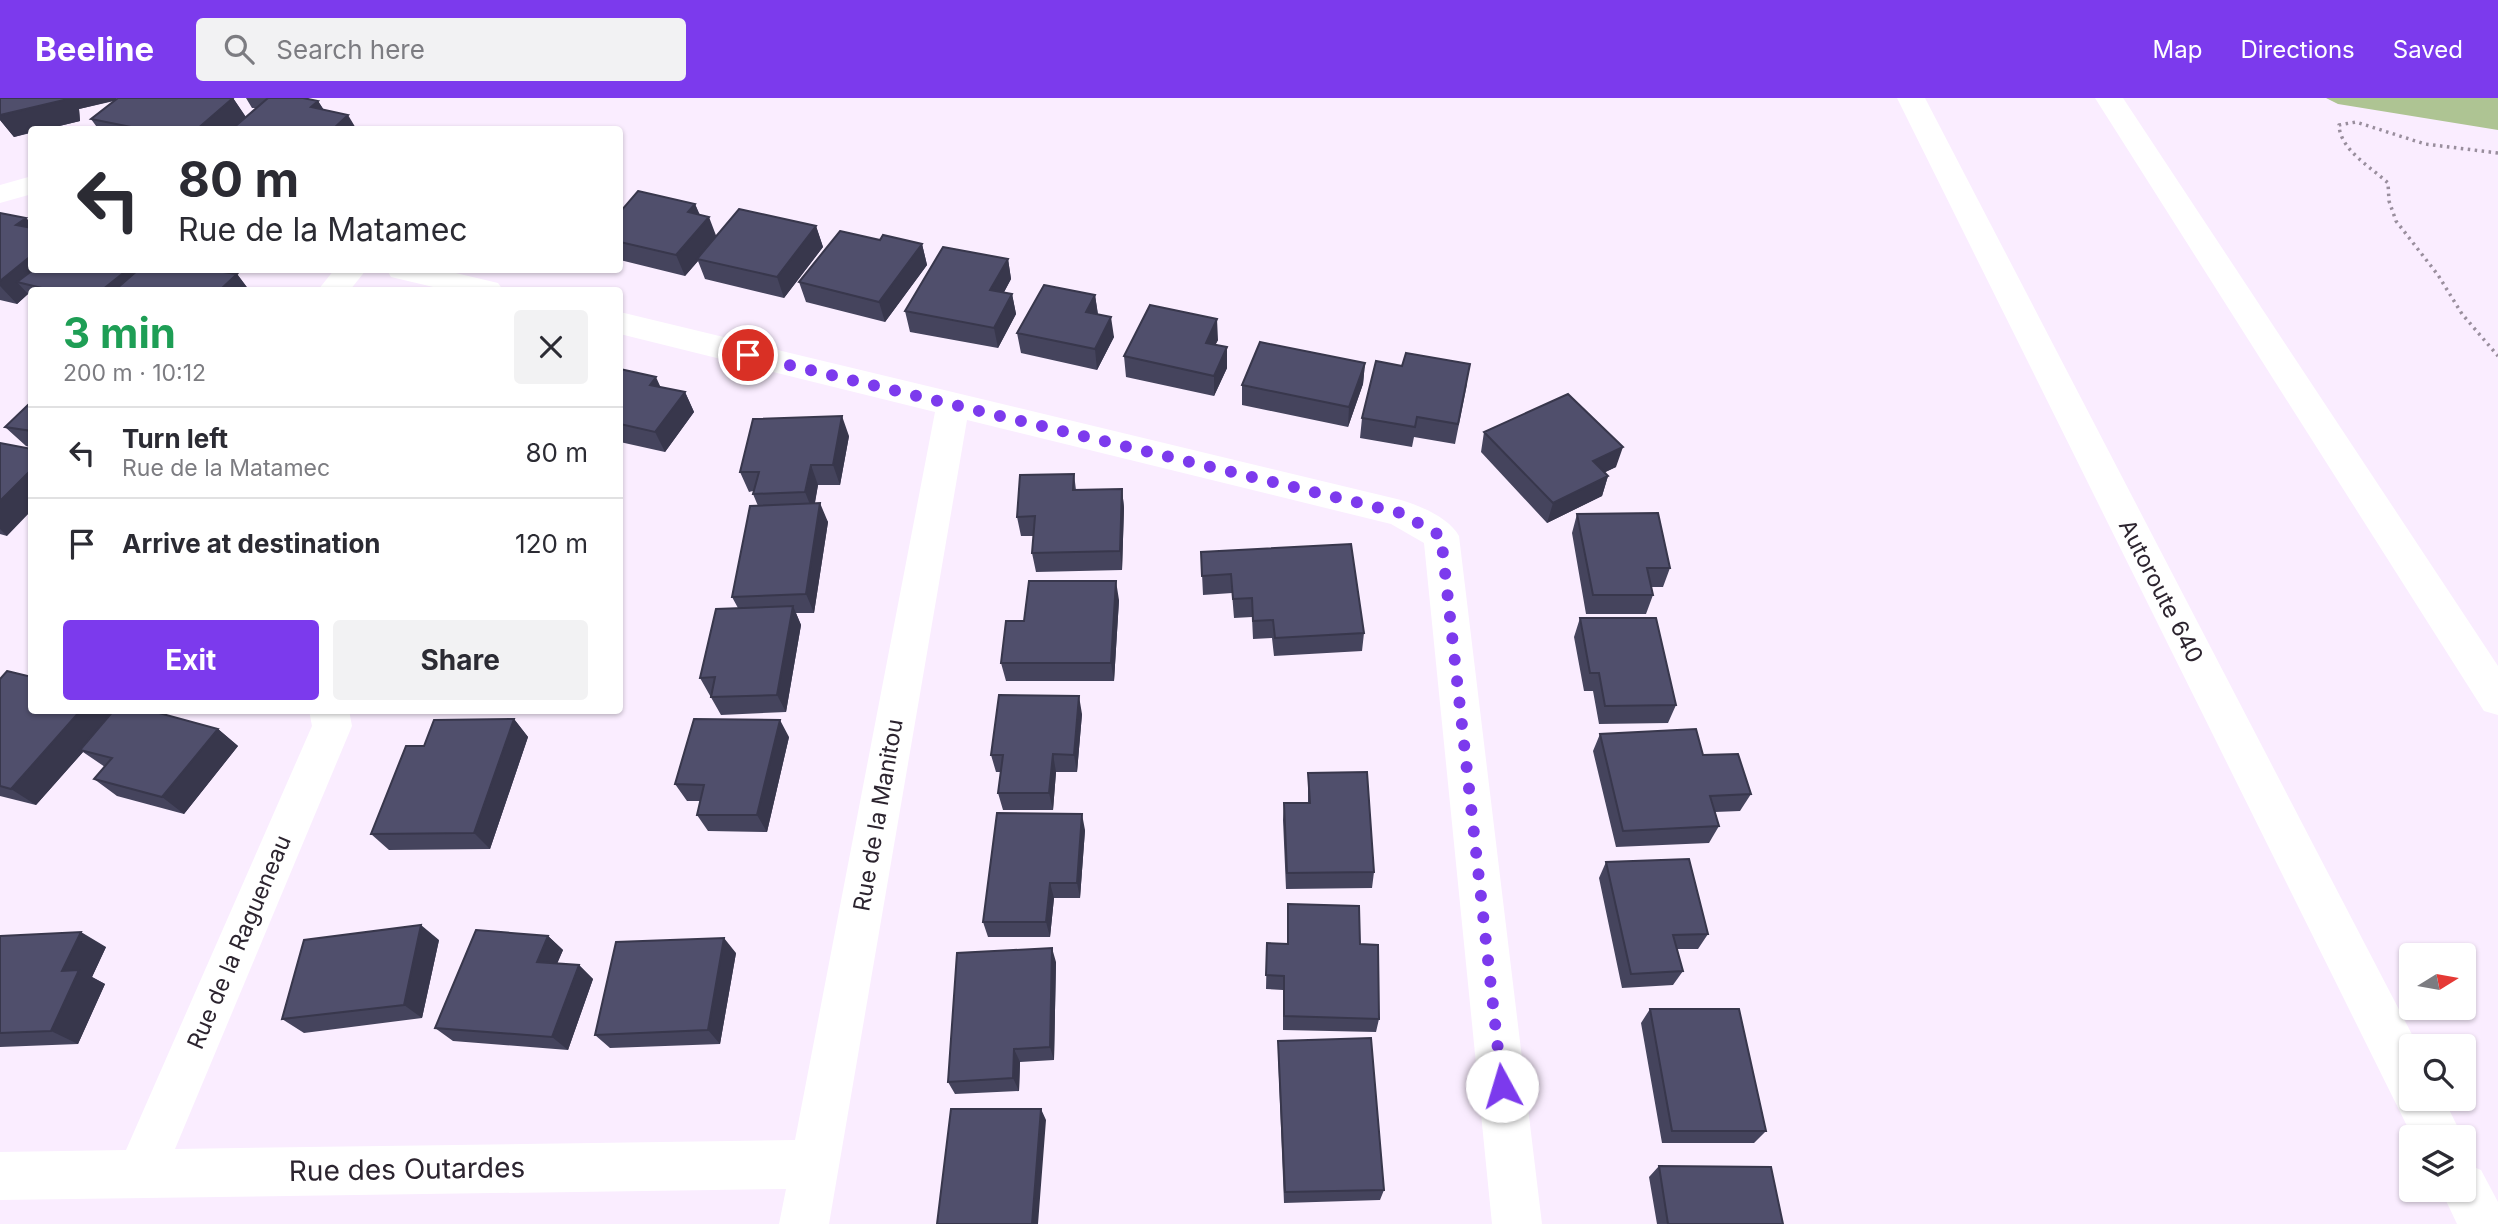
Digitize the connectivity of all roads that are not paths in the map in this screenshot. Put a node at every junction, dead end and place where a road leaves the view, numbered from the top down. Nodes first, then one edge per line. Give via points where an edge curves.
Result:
1 (1911, 98) edge
2 (2109, 98) edge
3 (28, 186) edge
4 (0, 194) edge
5 (348, 273) edge
6 (415, 273) edge
7 (335, 287) edge
8 (474, 287) edge
9 (623, 324) edge
10 (953, 406) junction
11 (2498, 699) edge
12 (330, 714) edge
13 (2399, 1058) edge
14 (814, 1164) junction
15 (141, 1173) junction
16 (0, 1176) edge
17 (2472, 1202) edge
18 (804, 1224) edge
19 (1517, 1224) edge
20 (2483, 1224) edge

1 - 13 main road, Autoroute 640
2 - 11 main road
3 - 4 main road
5 - 7 main road
6 - 8 main road
9 - 10 main road
10 - 14 main road, Rue de la Manitou
10 - 19 main road via 1401,513 1441,536
12 - 15 main road, Rue de la Ragueneau via 332,726
14 - 15 main road, Rue des Outardes
14 - 18 main road, Rue de la Manitou
15 - 16 main road, Rue des Outardes
17 - 20 main road

